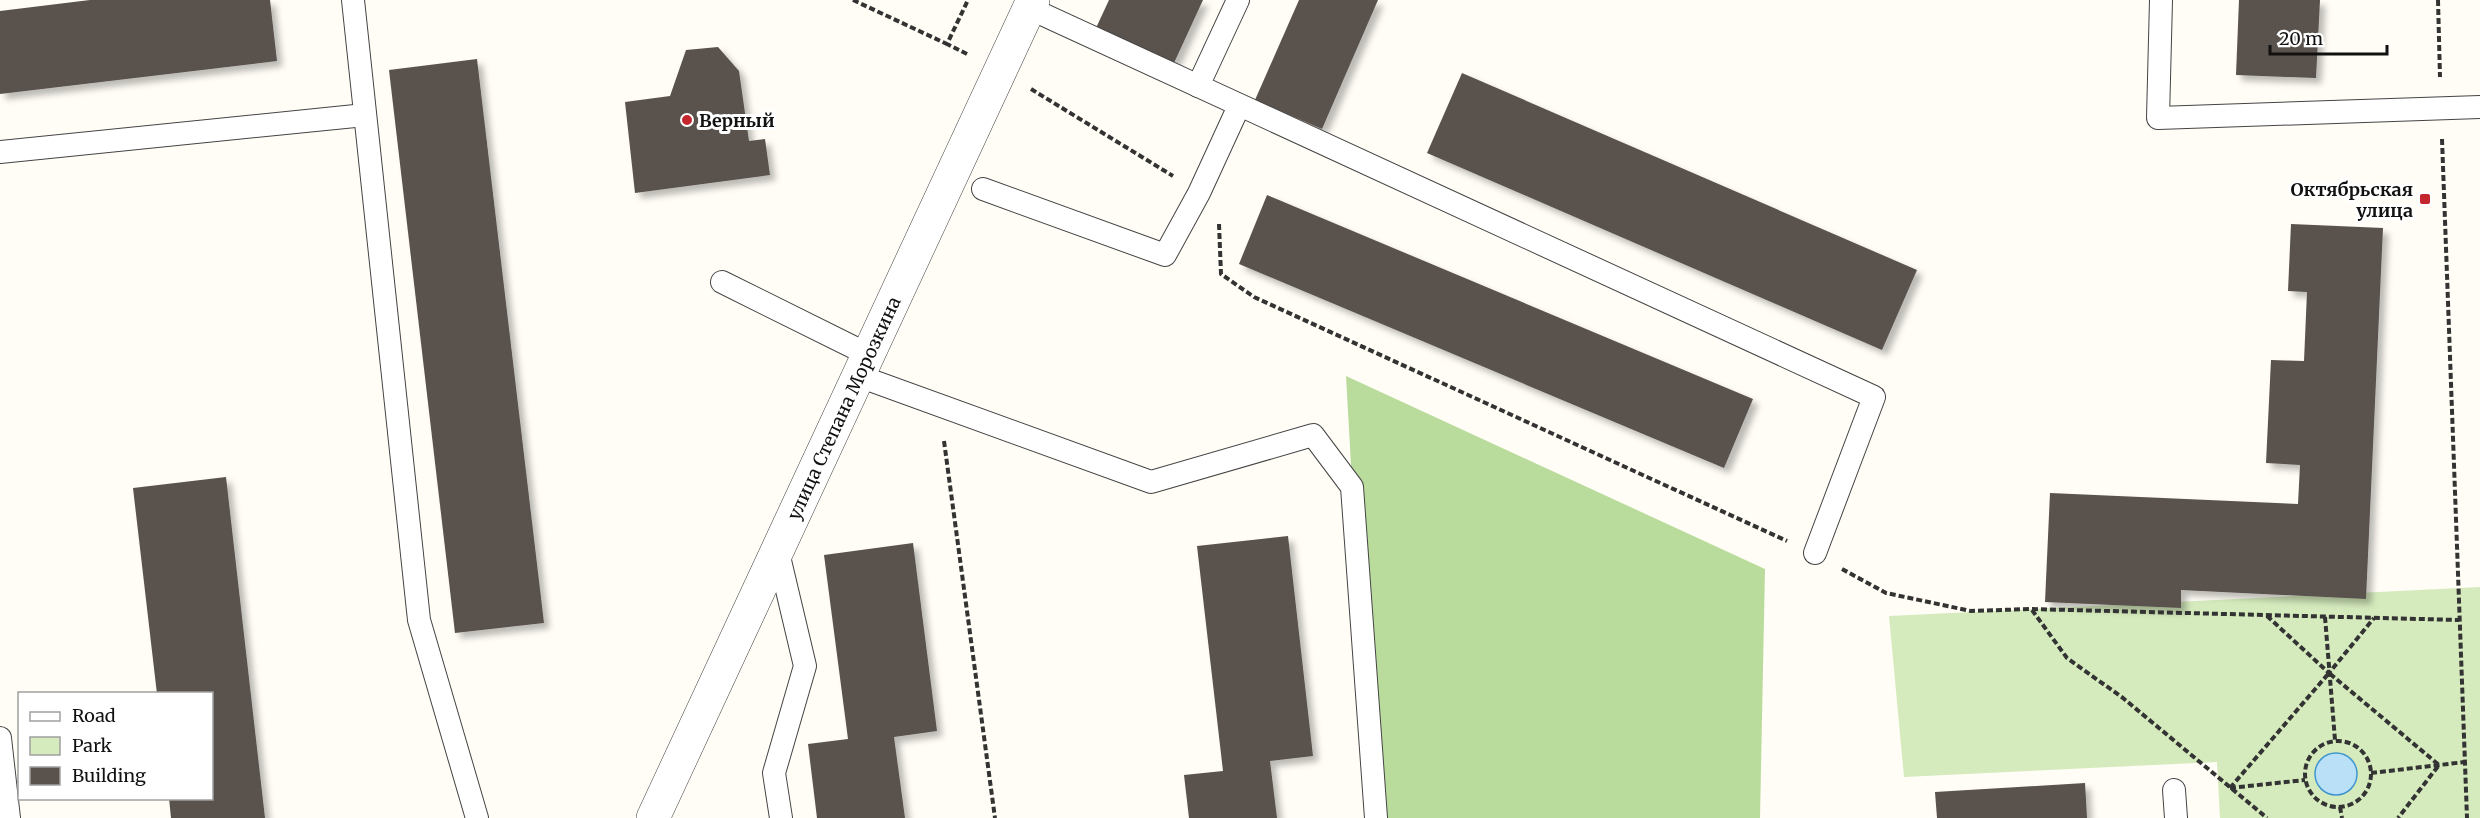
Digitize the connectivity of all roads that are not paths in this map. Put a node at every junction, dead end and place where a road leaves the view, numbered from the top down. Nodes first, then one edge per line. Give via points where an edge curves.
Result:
1 (352, 0) edge
2 (1238, 0) edge
3 (2161, 0) edge
4 (1031, 4) edge
5 (1198, 86) junction
6 (1239, 106) junction
7 (2480, 107) edge
8 (365, 115) junction
9 (0, 152) edge
10 (983, 189) dead end
11 (722, 282) dead end
12 (862, 364) junction
13 (777, 549) junction
14 (1815, 553) road end
15 (0, 738) edge
16 (2174, 790) dead end
17 (9, 818) edge
18 (477, 818) edge
19 (653, 818) edge
20 (781, 818) edge
21 (1376, 818) edge
22 (2176, 818) edge

1 - 8 lane
2 - 5 lane
3 - 7 lane via 2158,118
4 - 5 lane
4 - 12 street, улица Степана Морозкина
5 - 6 lane
6 - 10 lane via 1165,255
6 - 14 lane via 1875,397
8 - 9 lane
8 - 18 lane via 419,620
11 - 12 lane
12 - 13 street, улица Степана Морозкина
12 - 21 lane via 940,405 1151,482 1313,435 1352,487
13 - 19 street, улица Степана Морозкина
13 - 20 lane via 805,666 774,773
15 - 17 lane
16 - 22 lane

